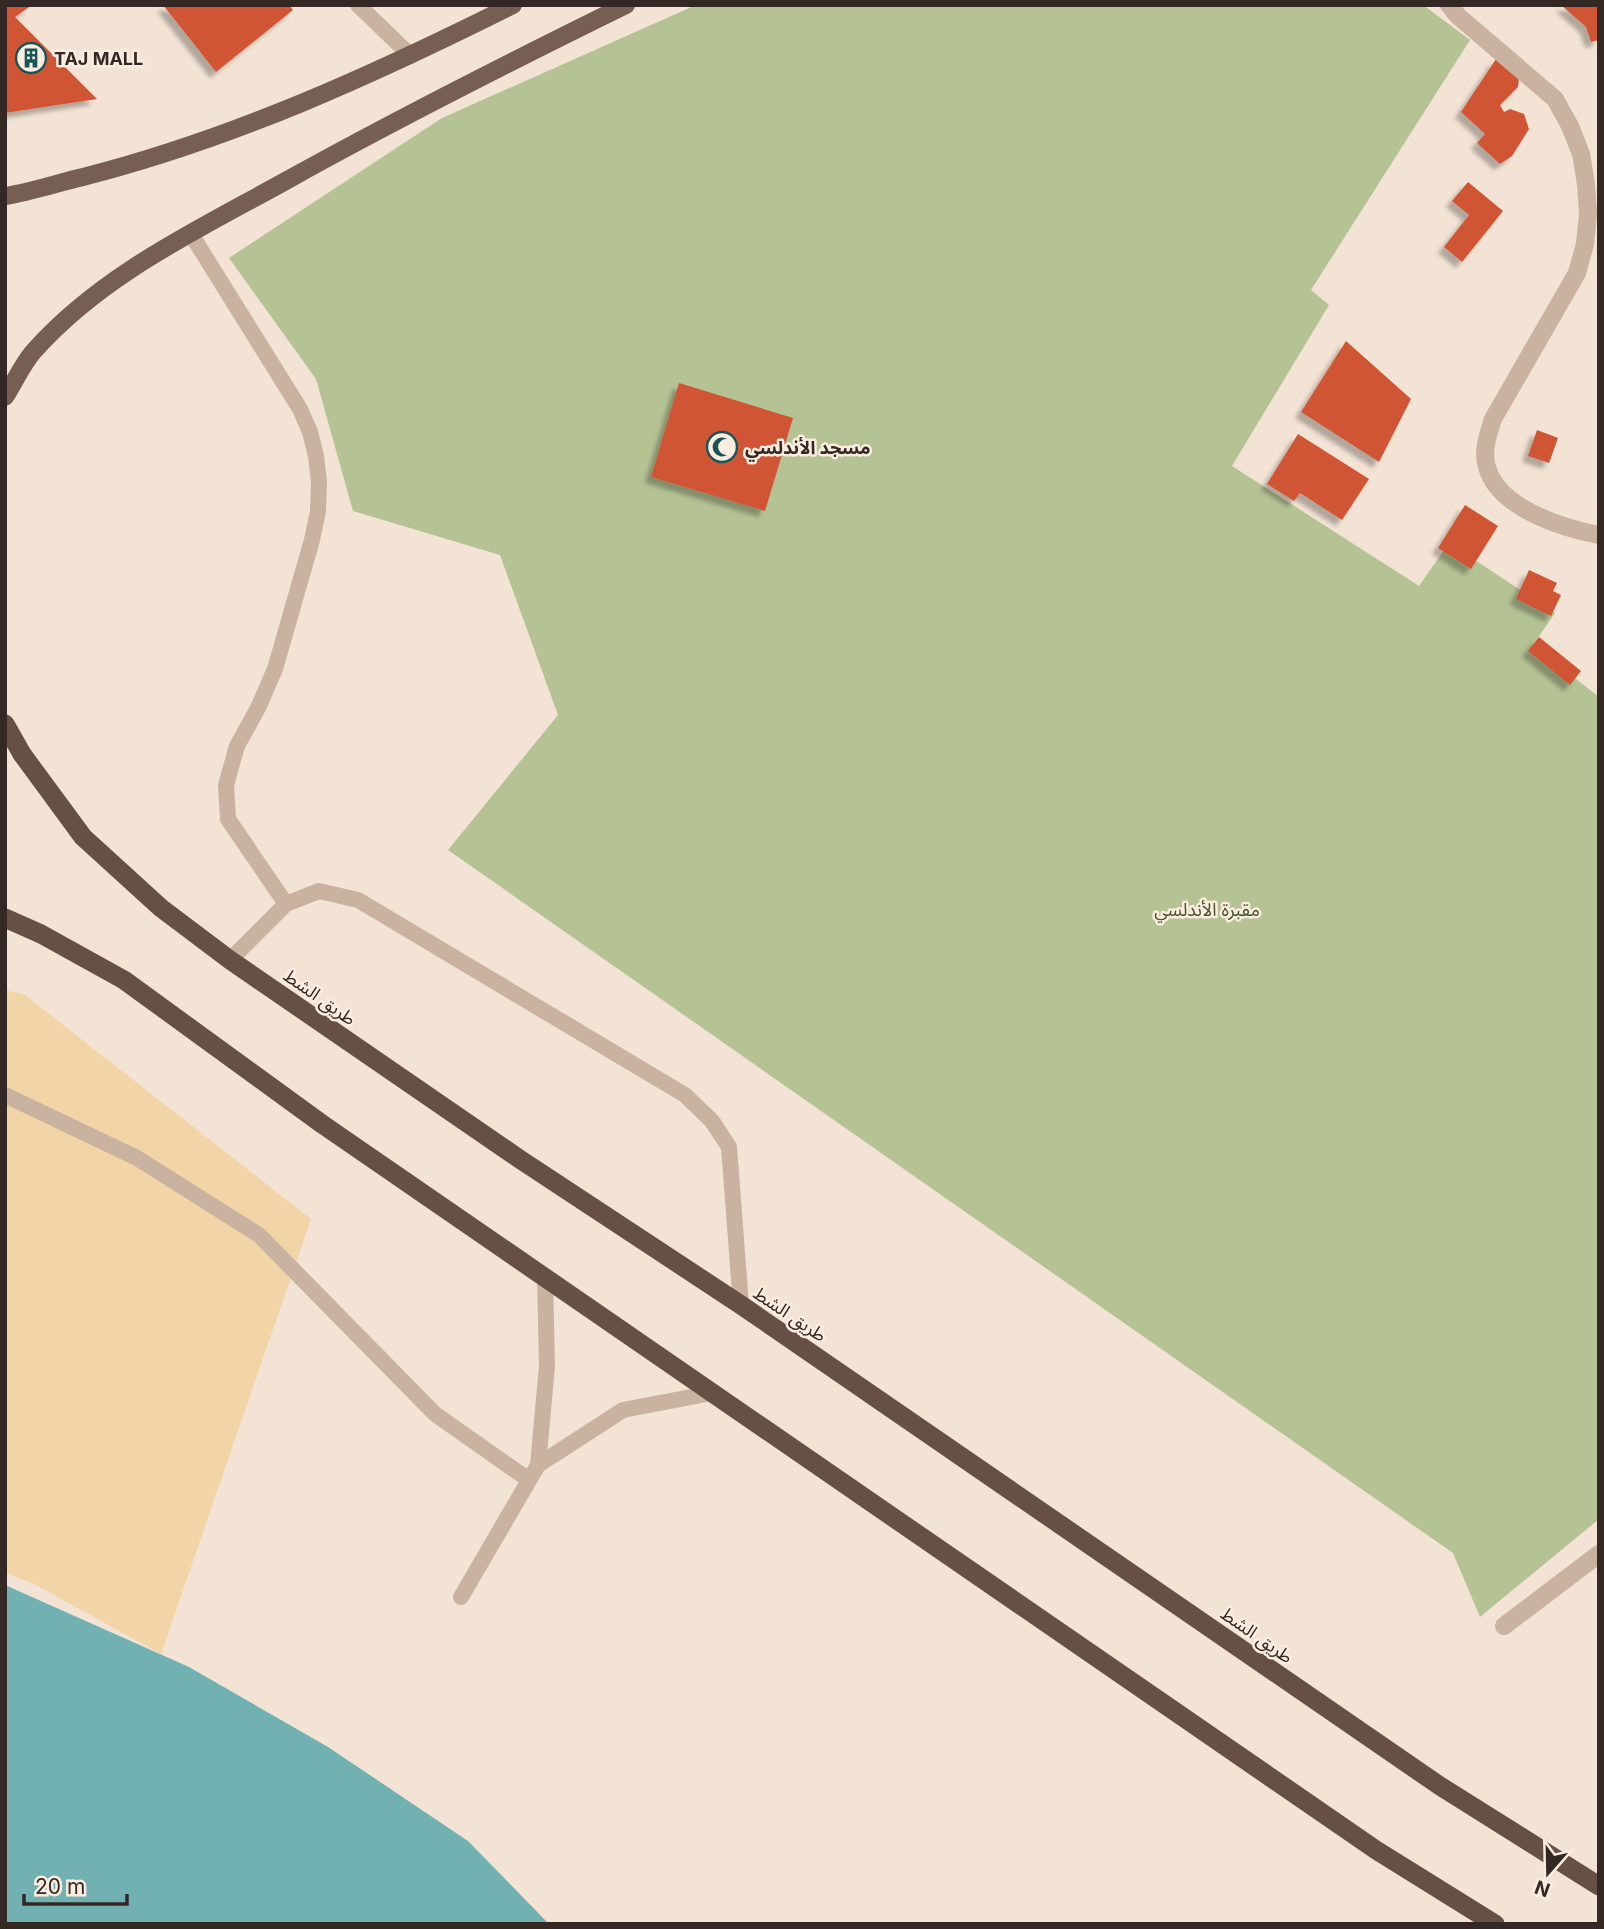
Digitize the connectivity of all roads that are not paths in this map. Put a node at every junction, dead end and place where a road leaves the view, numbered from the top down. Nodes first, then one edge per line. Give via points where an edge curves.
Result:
1 (358, 5) edge
2 (513, 5) edge
3 (626, 5) edge
4 (1449, 5) edge
5 (411, 56) junction
6 (5, 196) edge
7 (191, 234) junction
8 (5, 397) edge
9 (1599, 535) edge
10 (5, 724) edge
11 (286, 904) junction
12 (5, 918) edge
13 (230, 960) junction
14 (5, 1095) edge
15 (545, 1277) junction
16 (741, 1305) junction
17 (712, 1392) junction
18 (538, 1465) junction
19 (529, 1480) junction
20 (1599, 1554) edge
21 (461, 1597) dead end
22 (1504, 1626) dead end
23 (1599, 1886) edge
24 (1495, 1924) edge

1 - 5 lane
2 - 5 main road
3 - 7 main road via 433,100
4 - 9 street via 1555,99 1581,154 1586,184 1585,244 1577,273 1493,419 1485,442 1487,467 1498,489 1517,505
5 - 6 main road via 273,115 144,162
7 - 8 main road via 80,306 32,354
7 - 11 lane via 300,409 316,456 318,511 312,540 275,669 237,746 226,785 228,820
10 - 13 highway, طريق الشط via 83,837 161,908
11 - 13 lane
11 - 16 lane via 318,891 358,900 685,1095 712,1121 729,1147
12 - 15 highway via 124,980
13 - 16 highway, طريق الشط
14 - 19 lane via 137,1158 259,1236 435,1414
15 - 17 highway
15 - 18 lane via 547,1366
16 - 23 highway, طريق الشط via 1440,1786
17 - 18 lane via 623,1410
17 - 24 highway via 1377,1850
18 - 19 lane
19 - 21 lane
20 - 22 street

